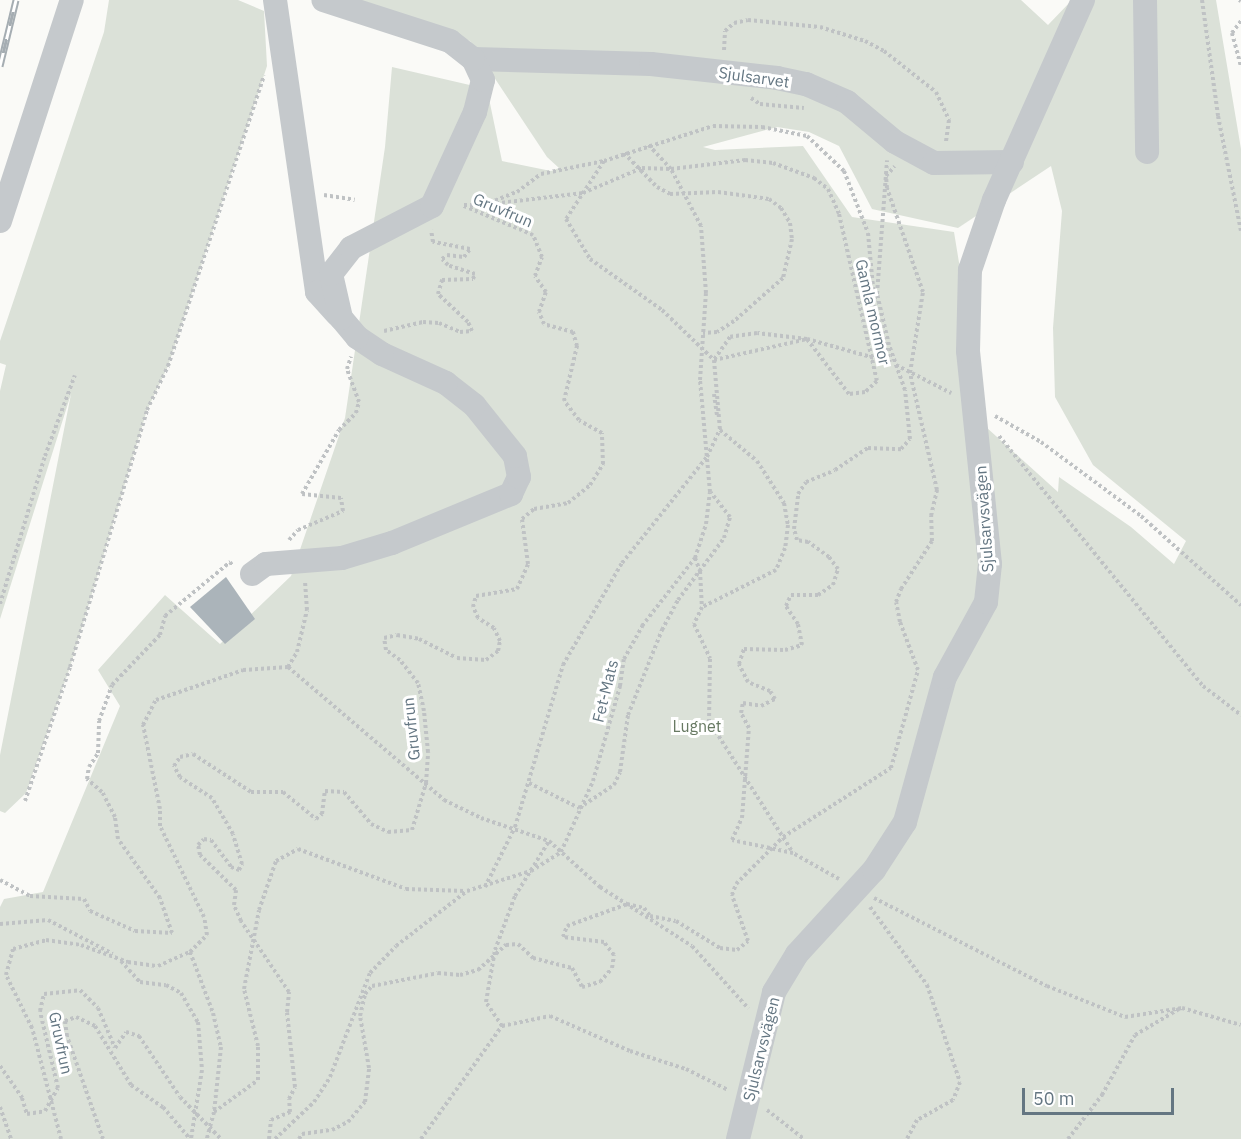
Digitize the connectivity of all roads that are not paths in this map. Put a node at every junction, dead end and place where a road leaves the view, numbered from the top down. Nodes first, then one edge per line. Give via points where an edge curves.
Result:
1 (72, 0) edge
2 (275, 0) edge
3 (323, 0) edge
4 (1083, 0) edge
5 (1145, 0) edge
6 (473, 59) junction
7 (1147, 152) dead end
8 (1011, 162) junction
9 (0, 221) edge
10 (341, 318) junction
11 (252, 574) dead end
12 (738, 1139) edge

1 - 9 street
2 - 10 street via 317,292
3 - 6 street via 450,41
4 - 8 street, Sjulsarvsvägen
5 - 7 street
6 - 8 street, Sjulsarvet via 651,64 796,82 847,102 895,142 932,162
6 - 10 street via 483,81 475,112 432,206 351,248 331,274
8 - 12 street, Sjulsarvsvägen via 970,270 968,351 990,564 986,602 945,677 905,822 857,889 784,972 765,1026
10 - 11 street via 357,337 382,354 446,383 474,405 515,456 519,477 511,494 392,543 342,558 266,564

